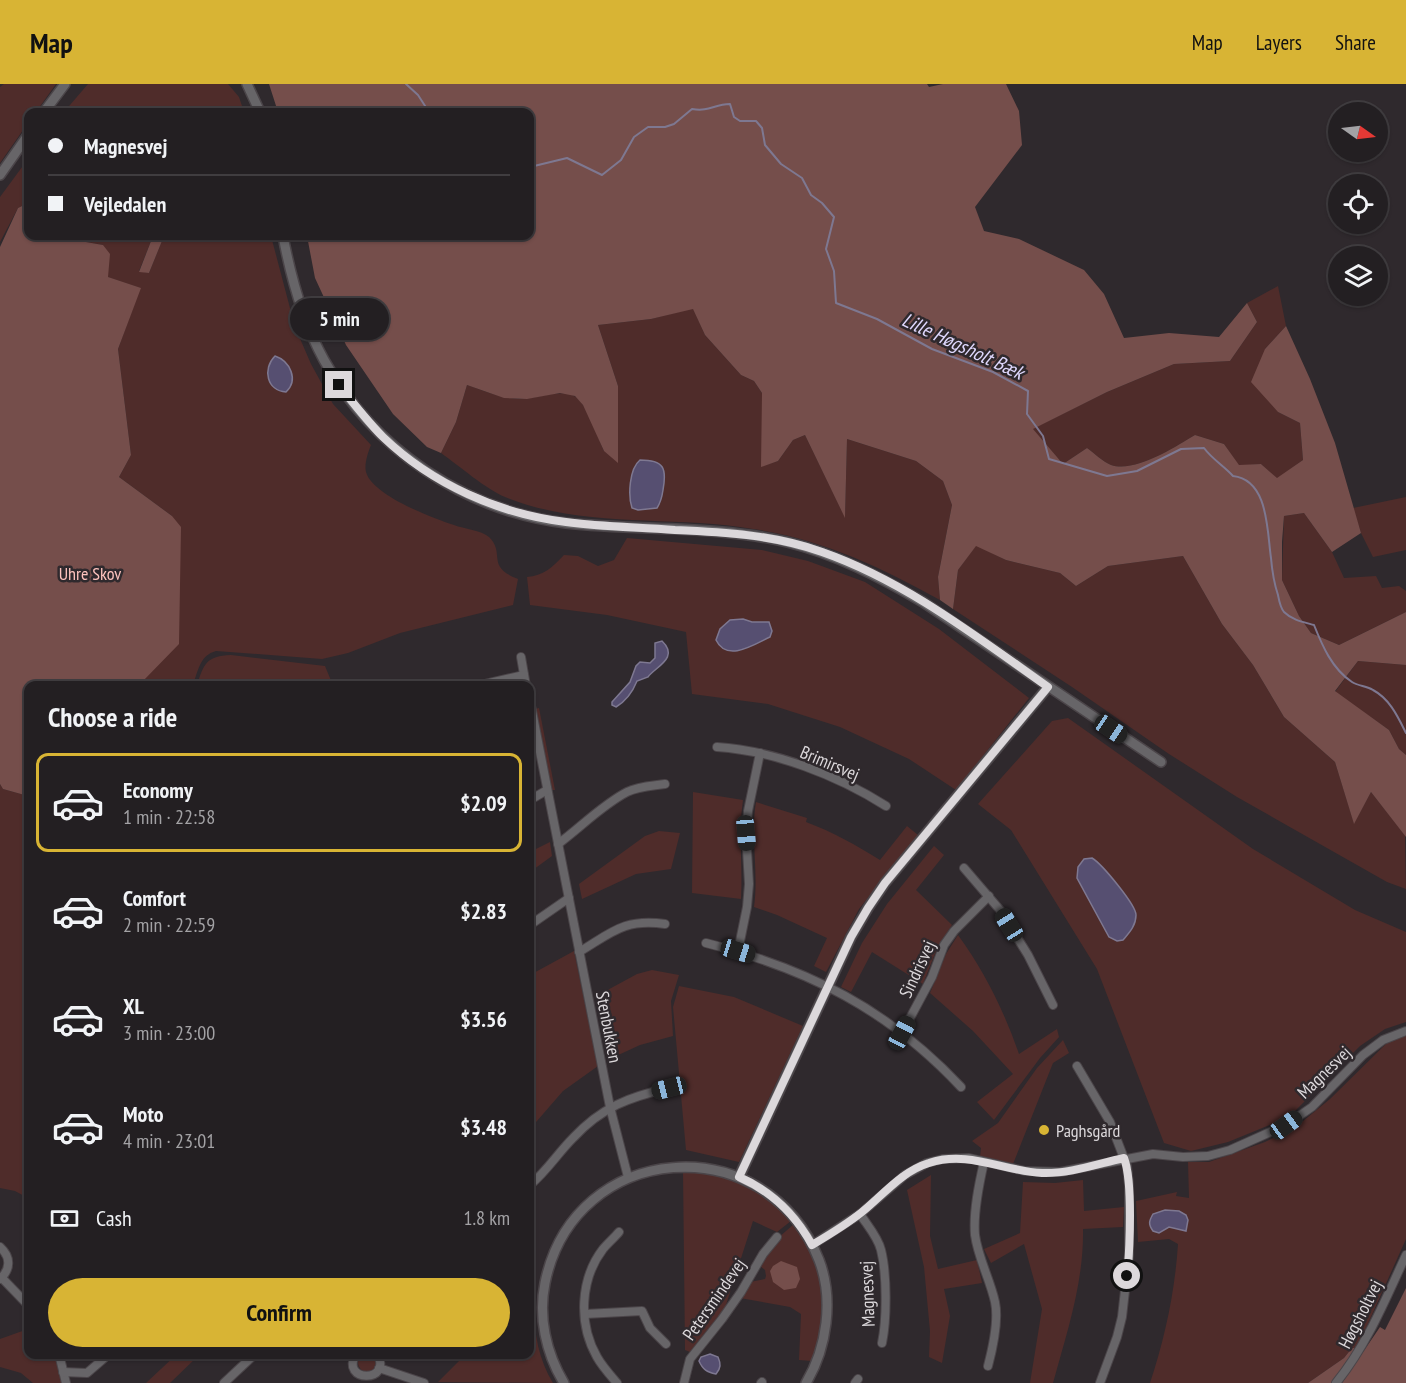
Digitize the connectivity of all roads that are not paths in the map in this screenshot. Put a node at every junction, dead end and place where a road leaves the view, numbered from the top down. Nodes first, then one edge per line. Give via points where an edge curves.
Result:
1 (65, 84) edge
2 (247, 84) edge
3 (48, 108) edge
4 (258, 108) edge
5 (24, 141) edge
6 (0, 175) edge
7 (284, 240) edge
8 (521, 657) dead end
9 (524, 675) junction
10 (498, 681) edge
11 (525, 681) edge
12 (1048, 687) junction
13 (534, 721) edge
14 (717, 747) dead end
15 (760, 753) junction
16 (1161, 762) dead end
17 (665, 784) dead end
18 (548, 790) junction
19 (534, 798) edge
20 (886, 807) dead end
21 (558, 844) junction
22 (964, 868) dead end
23 (989, 896) junction
24 (568, 898) junction
25 (534, 921) edge
26 (665, 924) dead end
27 (706, 943) dead end
28 (738, 951) junction
29 (579, 952) junction
30 (828, 986) junction
31 (1053, 1005) dead end
32 (1406, 1031) edge
33 (902, 1033) junction
34 (1077, 1066) dead end
35 (962, 1087) dead end
36 (669, 1088) dead end
37 (610, 1107) junction
38 (1124, 1158) junction
39 (984, 1162) junction
40 (739, 1177) junction
41 (628, 1178) junction
42 (534, 1182) edge
43 (860, 1214) junction
44 (619, 1232) dead end
45 (777, 1237) dead end
46 (812, 1245) junction
47 (0, 1247) edge
48 (1406, 1255) edge
49 (1, 1278) edge
50 (24, 1301) edge
51 (585, 1314) junction
52 (882, 1343) dead end
53 (666, 1344) dead end
54 (59, 1359) edge
55 (103, 1359) edge
56 (250, 1359) edge
57 (355, 1359) edge
58 (379, 1359) edge
59 (988, 1366) dead end
60 (379, 1368) junction
61 (63, 1372) junction
62 (358, 1379) edge
63 (66, 1383) edge
64 (224, 1383) edge
65 (424, 1383) edge
66 (564, 1383) edge
67 (617, 1383) edge
68 (684, 1383) edge
69 (806, 1383) edge
70 (1100, 1383) edge
71 (1336, 1383) edge

1 - 3 street
2 - 4 street
5 - 6 street
7 - 12 street via 304,316 339,385 384,438 450,486 506,509 564,522 745,535 822,552 890,582
8 - 9 street
9 - 10 street
9 - 11 street
12 - 16 street
12 - 30 street via 885,883 857,927
13 - 18 street, Stenbukken
14 - 15 street, Brimirsvej
15 - 20 street, Brimirsvej via 822,774
15 - 28 street via 748,812 749,884
17 - 21 street via 643,787 611,802
18 - 19 street
18 - 21 street, Stenbukken
21 - 24 street, Stenbukken
22 - 23 street
23 - 31 street via 1028,955
23 - 33 street, Sindrisvej via 944,945
24 - 25 street
24 - 29 street, Stenbukken
26 - 29 street via 629,924 612,930
27 - 28 street
28 - 30 street
29 - 37 street, Stenbukken
30 - 33 street
30 - 40 street
32 - 38 street, Magnesvej via 1383,1040 1363,1055 1312,1107 1286,1125 1208,1156 1153,1154
33 - 35 street
34 - 38 street via 1110,1122
36 - 37 street
37 - 41 street, Stenbukken
37 - 42 street via 572,1138
38 - 39 street, Magnesvej via 1051,1172
38 - 70 street via 1129,1185 1129,1255 1120,1327
39 - 43 street, Magnesvej via 955,1158 927,1163 905,1175
39 - 59 street via 975,1225 995,1303
40 - 41 street via 680,1166
40 - 46 street via 779,1202
41 - 66 street via 610,1187 578,1214 549,1265 544,1290 544,1333
43 - 46 street, Magnesvej
43 - 52 street, Magnesvej via 881,1250 885,1302
44 - 51 street via 595,1262 588,1279
45 - 68 street, Petersmindevej via 690,1359
46 - 69 street via 825,1285 827,1306 821,1347
47 - 49 street via 9,1264
48 - 71 street, Høgsholtvej via 1373,1327
49 - 50 street
51 - 53 street via 642,1311 650,1329
51 - 67 street via 597,1357
54 - 61 street
55 - 61 street via 87,1373
56 - 64 street
57 - 62 street via 353,1367
58 - 60 street
60 - 62 street via 369,1377
60 - 65 street
61 - 63 street

